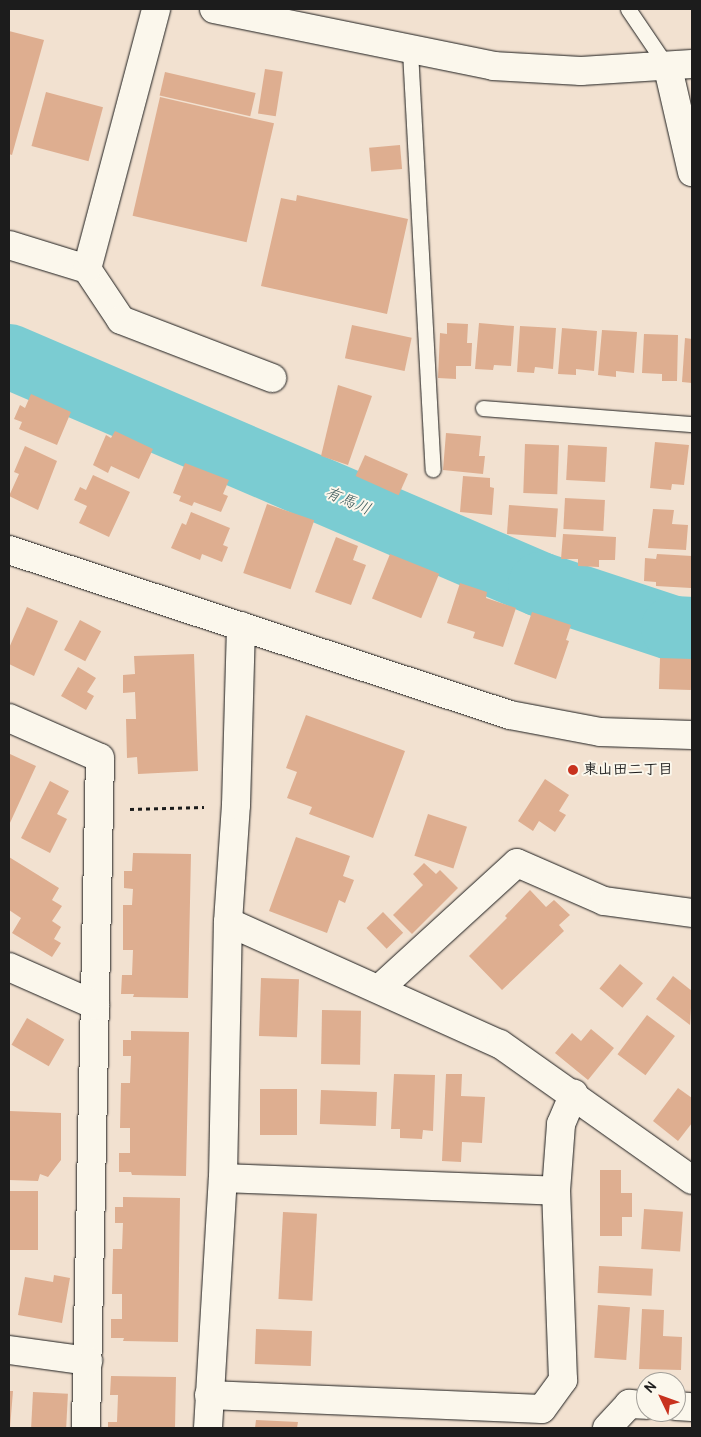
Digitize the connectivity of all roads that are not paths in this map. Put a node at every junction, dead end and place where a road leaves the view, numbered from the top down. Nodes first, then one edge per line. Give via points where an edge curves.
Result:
1 (156, 9) edge
2 (214, 9) edge
3 (628, 9) edge
4 (410, 51) junction
5 (680, 66) edge
6 (692, 172) edge
7 (9, 245) edge
8 (87, 269) junction
9 (272, 378) dead end
10 (483, 408) dead end
11 (692, 424) edge
12 (433, 469) dead end
13 (9, 550) edge
14 (241, 626) junction
15 (9, 718) edge
16 (692, 735) edge
17 (692, 913) edge
18 (228, 922) junction
19 (9, 967) edge
20 (380, 988) junction
21 (95, 1005) junction
22 (574, 1094) junction
23 (223, 1178) junction
24 (692, 1180) edge
25 (556, 1191) junction
26 (9, 1350) edge
27 (88, 1361) junction
28 (209, 1395) junction
29 (636, 1404) edge
30 (86, 1428) edge
31 (208, 1428) edge
32 (607, 1428) edge

1 - 8 street
2 - 4 street
3 - 5 lane
4 - 5 street via 493,66 581,71
4 - 12 lane
5 - 6 street
7 - 8 street
8 - 9 street via 121,320
10 - 11 lane
13 - 14 street
14 - 16 street via 510,715 600,732
14 - 18 street via 236,805
15 - 21 street via 100,758
17 - 20 street via 604,901 517,863
18 - 20 street
18 - 23 street
19 - 21 street
20 - 22 street via 500,1044
21 - 27 street
22 - 24 street
22 - 25 street via 561,1124
23 - 25 street
23 - 28 street
25 - 28 street via 563,1380 542,1409
26 - 27 street
27 - 30 street
28 - 31 street
29 - 32 street via 629,1404

